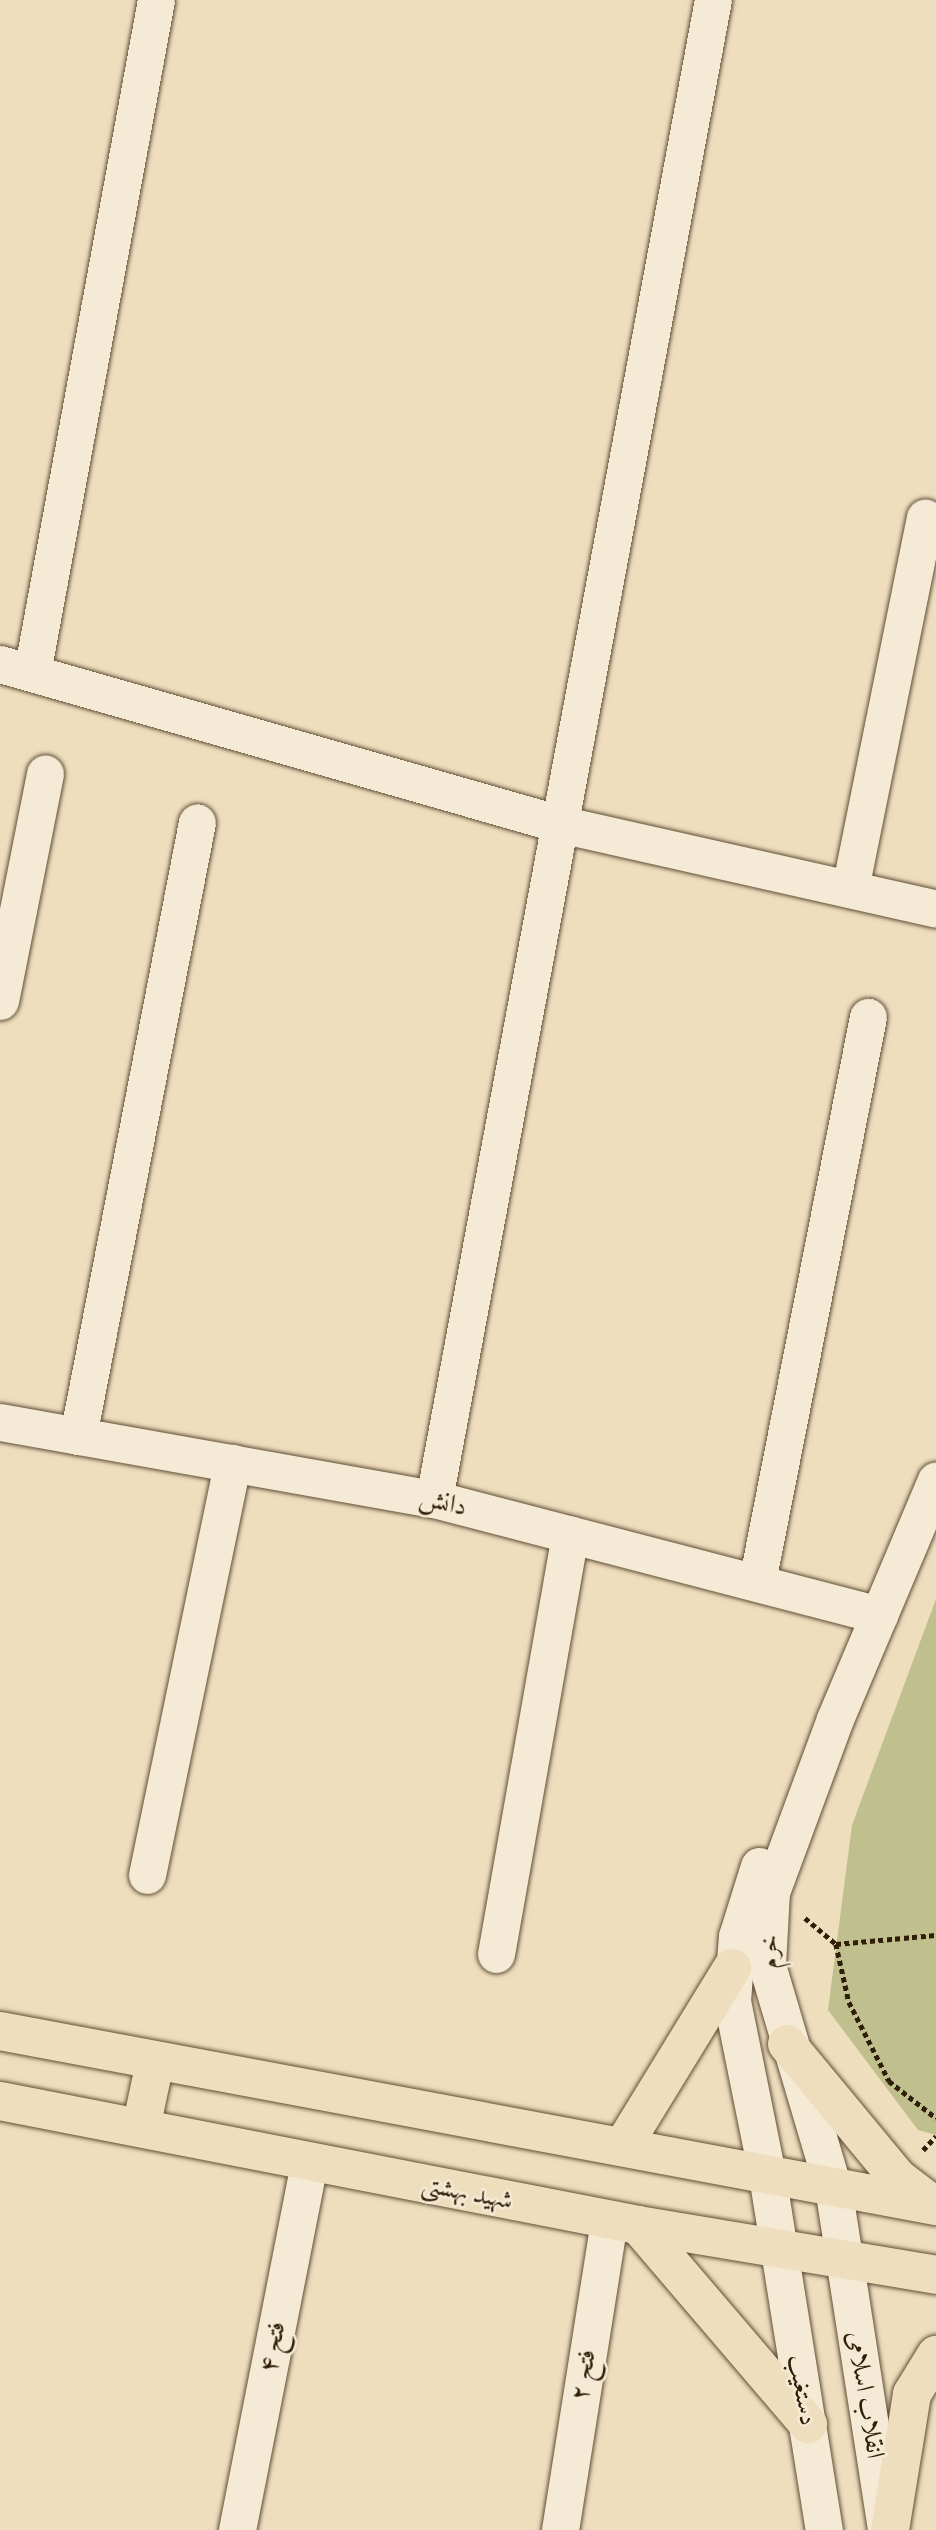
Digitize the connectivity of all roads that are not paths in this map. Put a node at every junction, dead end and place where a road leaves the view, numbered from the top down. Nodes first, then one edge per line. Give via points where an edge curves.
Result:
1 (156, 0) edge
2 (713, 0) edge
3 (925, 518) dead end
4 (16, 668) edge
5 (44, 773) dead end
6 (197, 822) dead end
7 (560, 824) junction
8 (850, 889) junction
9 (936, 909) edge
10 (0, 1001) edge
11 (868, 1017) dead end
12 (0, 1422) edge
13 (78, 1436) junction
14 (232, 1463) junction
15 (936, 1480) edge
16 (433, 1499) junction
17 (570, 1534) junction
18 (757, 1582) junction
19 (880, 1615) junction
20 (835, 1719) junction
21 (148, 1875) dead end
22 (496, 1954) dead end
23 (732, 1968) junction
24 (0, 2031) edge
25 (787, 2044) junction
26 (155, 2062) junction
27 (0, 2101) edge
28 (141, 2127) junction
29 (623, 2146) junction
30 (309, 2163) junction
31 (767, 2175) junction
32 (832, 2188) junction
33 (935, 2206) edge
34 (624, 2222) junction
35 (778, 2251) junction
36 (844, 2260) junction
37 (936, 2275) edge
38 (936, 2355) edge
39 (808, 2424) junction
40 (237, 2530) edge
41 (559, 2530) edge
42 (824, 2530) edge
43 (888, 2530) edge

1 - 4 street
2 - 7 street
3 - 8 street
4 - 7 street
5 - 10 street
6 - 13 street
7 - 8 street
7 - 16 street
8 - 9 street
11 - 18 street
12 - 13 street, دانش
13 - 14 street, دانش
14 - 16 street, دانش
14 - 21 street
15 - 19 street, خرم
16 - 17 street, دانش
17 - 18 street, دانش
17 - 22 street
18 - 19 street, دانش
19 - 20 street, خرم
20 - 23 street, خرم via 753,1878
20 - 25 street, خرم via 771,1892 767,1965
23 - 29 main road
23 - 31 street, خرم via 732,2001
24 - 26 main road
25 - 32 street, خرم
25 - 33 main road via 898,2178
26 - 28 main road
26 - 29 main road
27 - 28 main road, شهید بهشتی
28 - 30 main road, شهید بهشتی
29 - 31 main road
30 - 34 main road, شهید بهشتی
30 - 40 street, فتح ۴
31 - 32 main road
31 - 35 street, خرم
32 - 33 main road
32 - 36 street, انقلاب اسلامی
34 - 35 main road, شهید بهشتی
34 - 39 main road
34 - 41 street, فتح ۲
35 - 36 main road, شهید بهشتی
35 - 39 street, دستغیب
36 - 37 main road, شهید بهشتی
36 - 43 street, انقلاب اسلامی
38 - 43 main road via 912,2394
39 - 42 street, دستغیب

